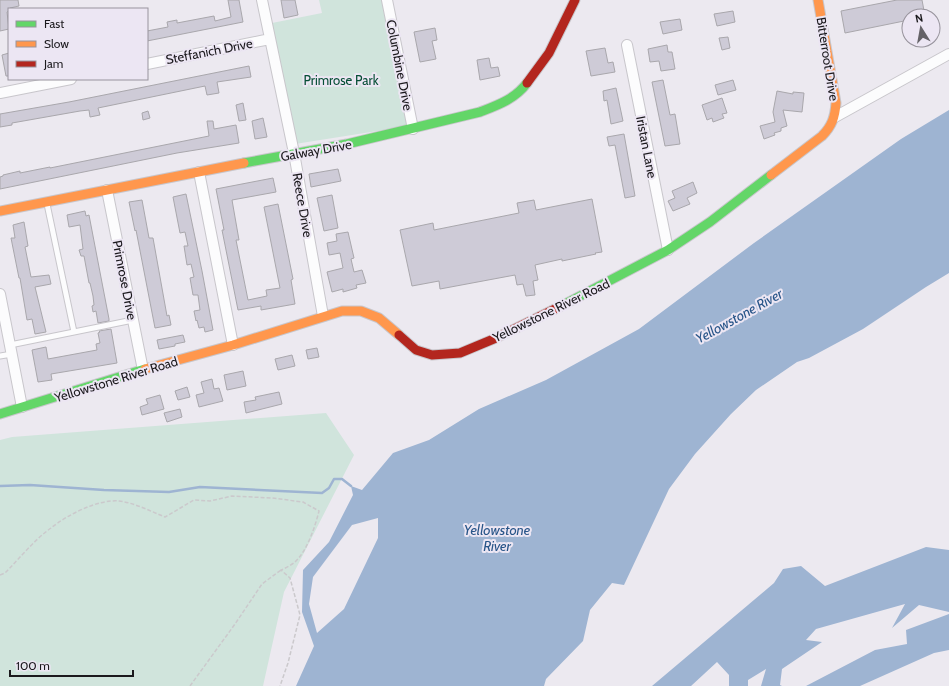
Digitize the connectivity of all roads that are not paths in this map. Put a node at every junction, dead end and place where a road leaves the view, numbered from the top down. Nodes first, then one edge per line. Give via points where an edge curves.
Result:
1 (262, 0) edge
2 (387, 0) edge
3 (575, 0) edge
4 (818, 0) edge
5 (270, 39) junction
6 (627, 46) dead end
7 (949, 54) edge
8 (148, 64) edge
9 (66, 80) edge
10 (0, 94) edge
11 (835, 117) junction
12 (412, 129) junction
13 (294, 153) junction
14 (199, 172) junction
15 (107, 190) junction
16 (47, 202) junction
17 (0, 211) edge
18 (668, 250) junction
19 (0, 294) edge
20 (324, 316) junction
21 (133, 320) junction
22 (74, 332) junction
23 (232, 344) junction
24 (11, 349) junction
25 (0, 356) edge
26 (143, 370) junction
27 (22, 407) junction
28 (0, 414) edge

1 - 5 street, Reece Drive
2 - 12 street, Columbine Drive
3 - 12 street, Galway Drive via 547,57 518,94 480,112
4 - 11 street, Bitterroot Drive via 836,103
5 - 8 street, Steffanich Drive
5 - 13 street, Reece Drive
6 - 18 street, Iristan Lane
7 - 11 street
9 - 10 street
11 - 18 street, Yellowstone River Road via 830,128 822,136 710,222
12 - 13 street, Galway Drive
13 - 14 street, Galway Drive
13 - 20 street, Reece Drive
14 - 15 street, Galway Drive
14 - 23 street
15 - 16 street, Galway Drive
15 - 21 street, Primrose Drive
16 - 17 street, Galway Drive
16 - 22 lane
18 - 20 street, Yellowstone River Road via 542,316 460,353 432,355 416,350 379,318 361,311 342,311
19 - 24 street
20 - 23 street, Yellowstone River Road
21 - 22 lane
21 - 26 street, Primrose Drive
22 - 24 lane
23 - 26 street, Yellowstone River Road
24 - 25 lane
24 - 27 street
26 - 27 street, Yellowstone River Road
27 - 28 street, Yellowstone River Road

